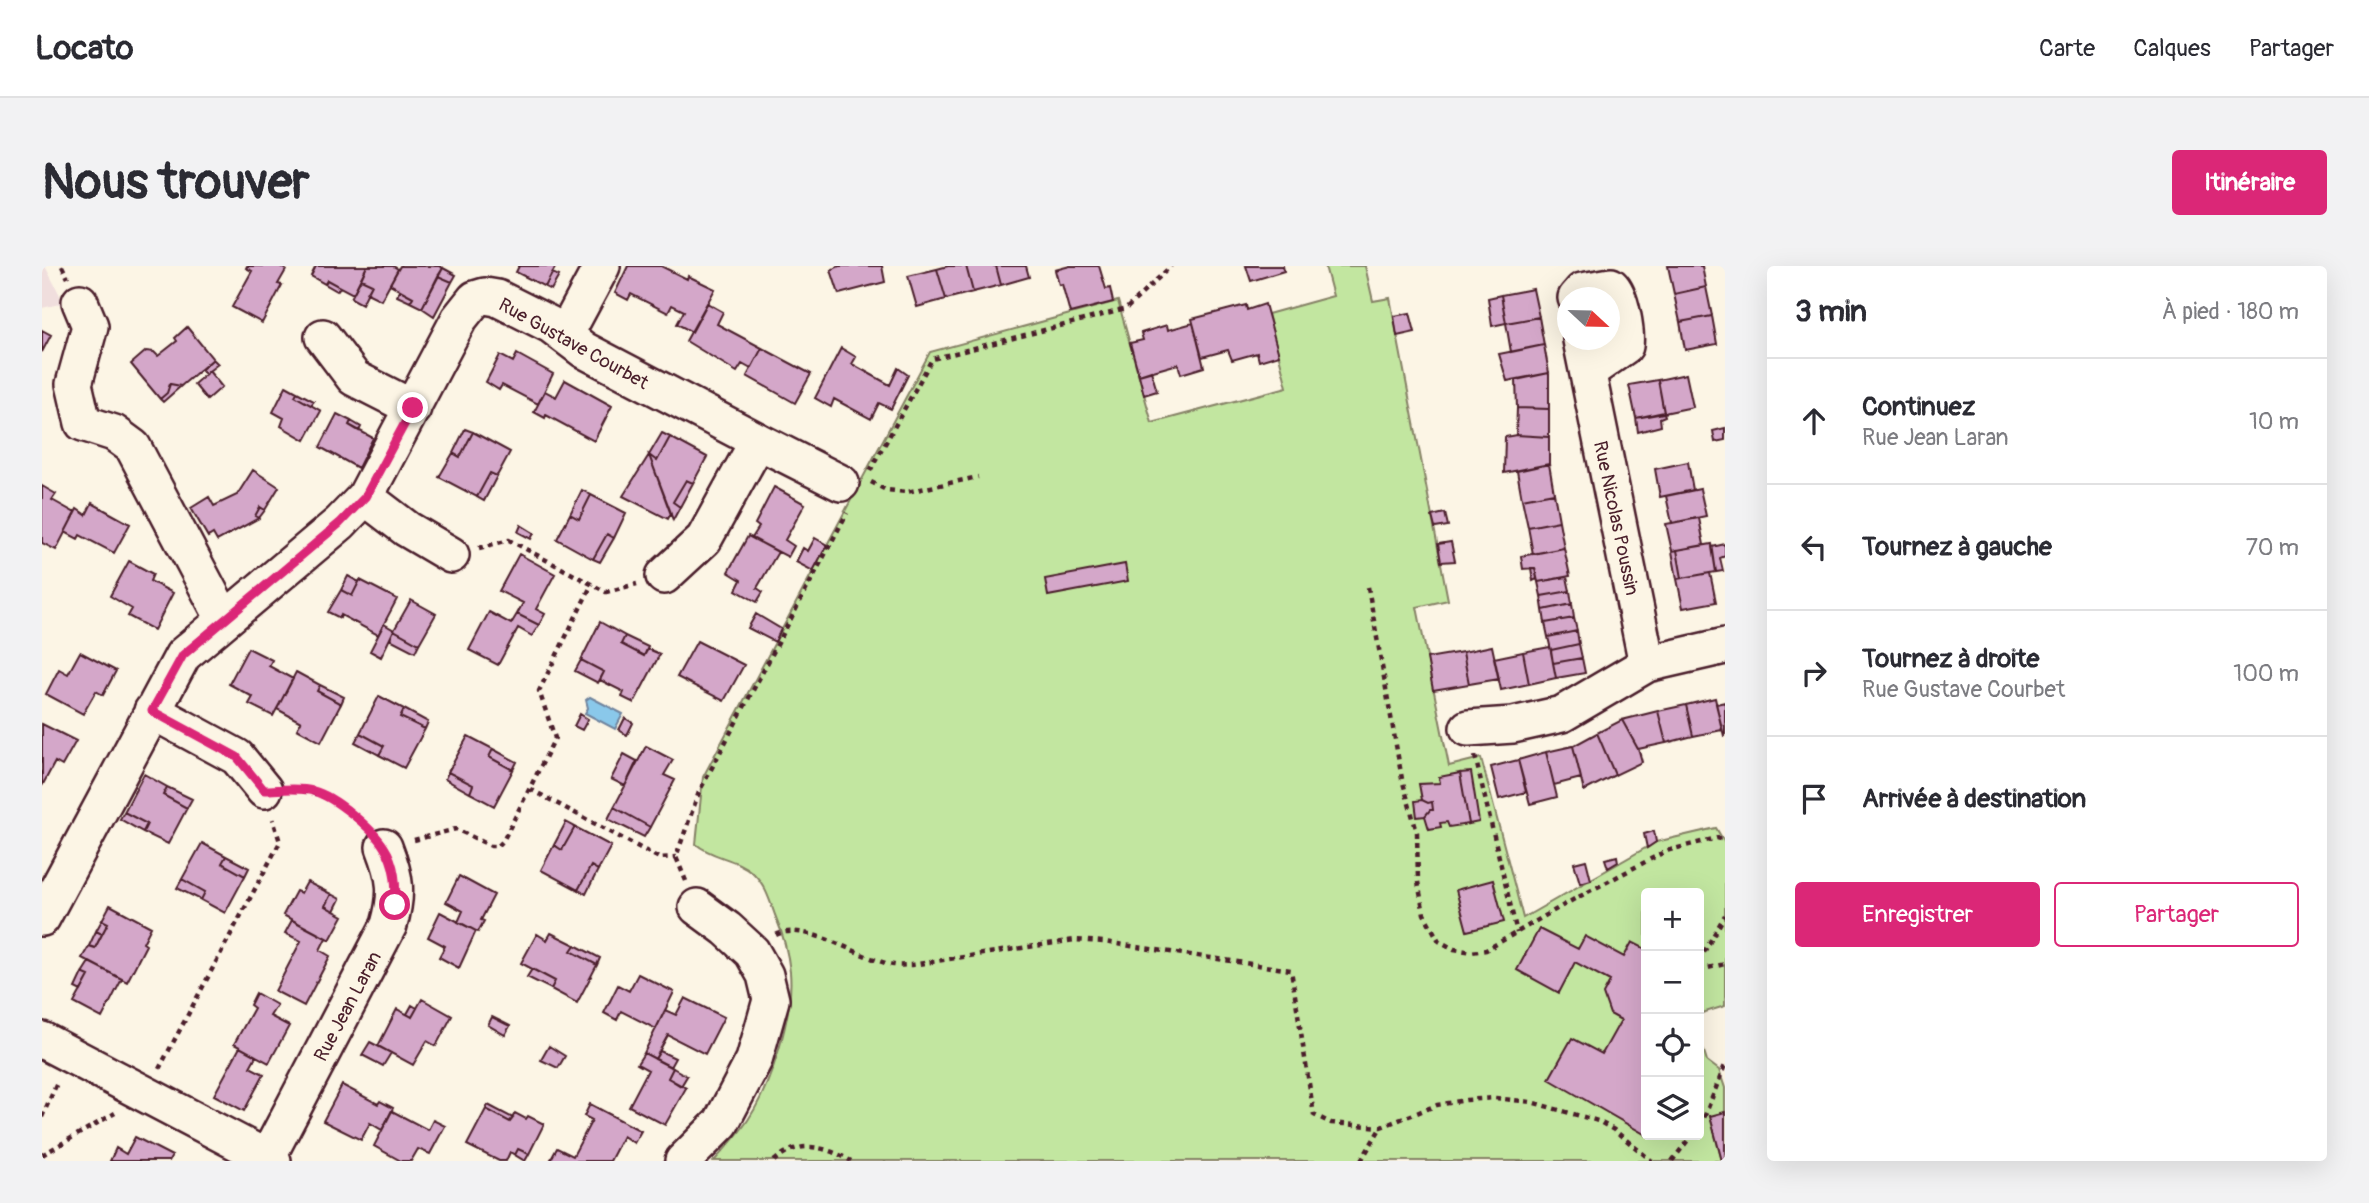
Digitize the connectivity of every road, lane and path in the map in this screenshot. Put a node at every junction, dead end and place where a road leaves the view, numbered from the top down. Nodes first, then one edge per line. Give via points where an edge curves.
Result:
1 (602, 266) edge
2 (1171, 266) edge
3 (80, 302) dead end
4 (1620, 307) edge
5 (565, 335) junction
6 (324, 337) dead end
7 (1620, 347) edge
8 (1609, 350) edge
9 (1584, 356) edge
10 (413, 408) junction
11 (758, 442) junction
12 (978, 477) dead end
13 (846, 494) joint
14 (365, 497) junction
15 (451, 555) joint
16 (664, 576) joint
17 (592, 584) junction
18 (1368, 587) dead end
19 (224, 619) junction
20 (1725, 646) edge
21 (1647, 664) junction
22 (152, 711) junction
23 (1468, 728) joint
24 (530, 789) junction
25 (264, 790) junction
26 (1725, 840) edge
27 (384, 847) junction
28 (697, 907) dead end
29 (1725, 915) edge
30 (42, 918) edge
31 (1517, 933) junction
32 (752, 952) junction
33 (1704, 952) edge
34 (1725, 964) edge
35 (1704, 969) edge
36 (56, 1047) edge
37 (1725, 1065) edge
38 (146, 1095) junction
39 (42, 1117) edge
40 (1704, 1118) edge
41 (1381, 1127) junction
42 (1688, 1140) edge
43 (42, 1155) edge
44 (270, 1159) edge
45 (683, 1161) edge
46 (774, 1161) edge
47 (851, 1161) edge
48 (1361, 1161) edge
49 (1652, 1161) edge
50 (1672, 1161) edge

1 - 5 street
2 - 12 path via 1126,309 932,359 865,479 886,490 907,492
3 - 19 street via 90,326 74,384 83,424 114,433 133,447
4 - 7 street, Rue Nicolas Poussin via 1626,338 1625,346
5 - 10 street, Rue Gustave Courbet via 497,298 474,299
5 - 11 street, Rue Gustave Courbet via 584,350
6 - 10 street via 354,378
8 - 9 street, Rue Nicolas Poussin
9 - 21 street, Rue Nicolas Poussin
10 - 14 street, Rue Gustave Courbet
11 - 13 street, Rue Gustave Courbet
11 - 16 street via 704,540
13 - 24 path via 699,792 676,857 659,858
14 - 15 street
14 - 19 street, Rue Gustave Courbet
15 - 17 path via 509,540
16 - 17 path via 606,592
17 - 24 path via 539,691 555,738
18 - 31 path via 1402,779 1417,832 1420,898 1430,928 1439,941 1472,952 1486,950
19 - 22 street, Rue Gustave Courbet via 183,655
20 - 21 street
21 - 23 street via 1562,714 1513,725
22 - 25 street via 237,757
22 - 30 street, Rue Gustave Courbet
23 - 31 path
24 - 27 path via 498,846 456,829
25 - 27 path via 313,791 346,808
25 - 38 path via 280,842
26 - 31 path via 1666,851
27 - 44 street, Rue Jean Laran via 396,888 389,925
28 - 32 street
29 - 33 path
32 - 41 path via 779,933 794,932 894,965 1074,940 1291,970 1314,1115 1331,1124
32 - 45 street via 765,975 771,1000 754,1060 721,1123
34 - 35 path
36 - 38 street
36 - 39 path
37 - 40 path
38 - 43 path
38 - 44 street
41 - 48 path
41 - 49 path via 1437,1105 1466,1100 1531,1102 1598,1121
42 - 50 path
46 - 47 path via 785,1151 816,1146

